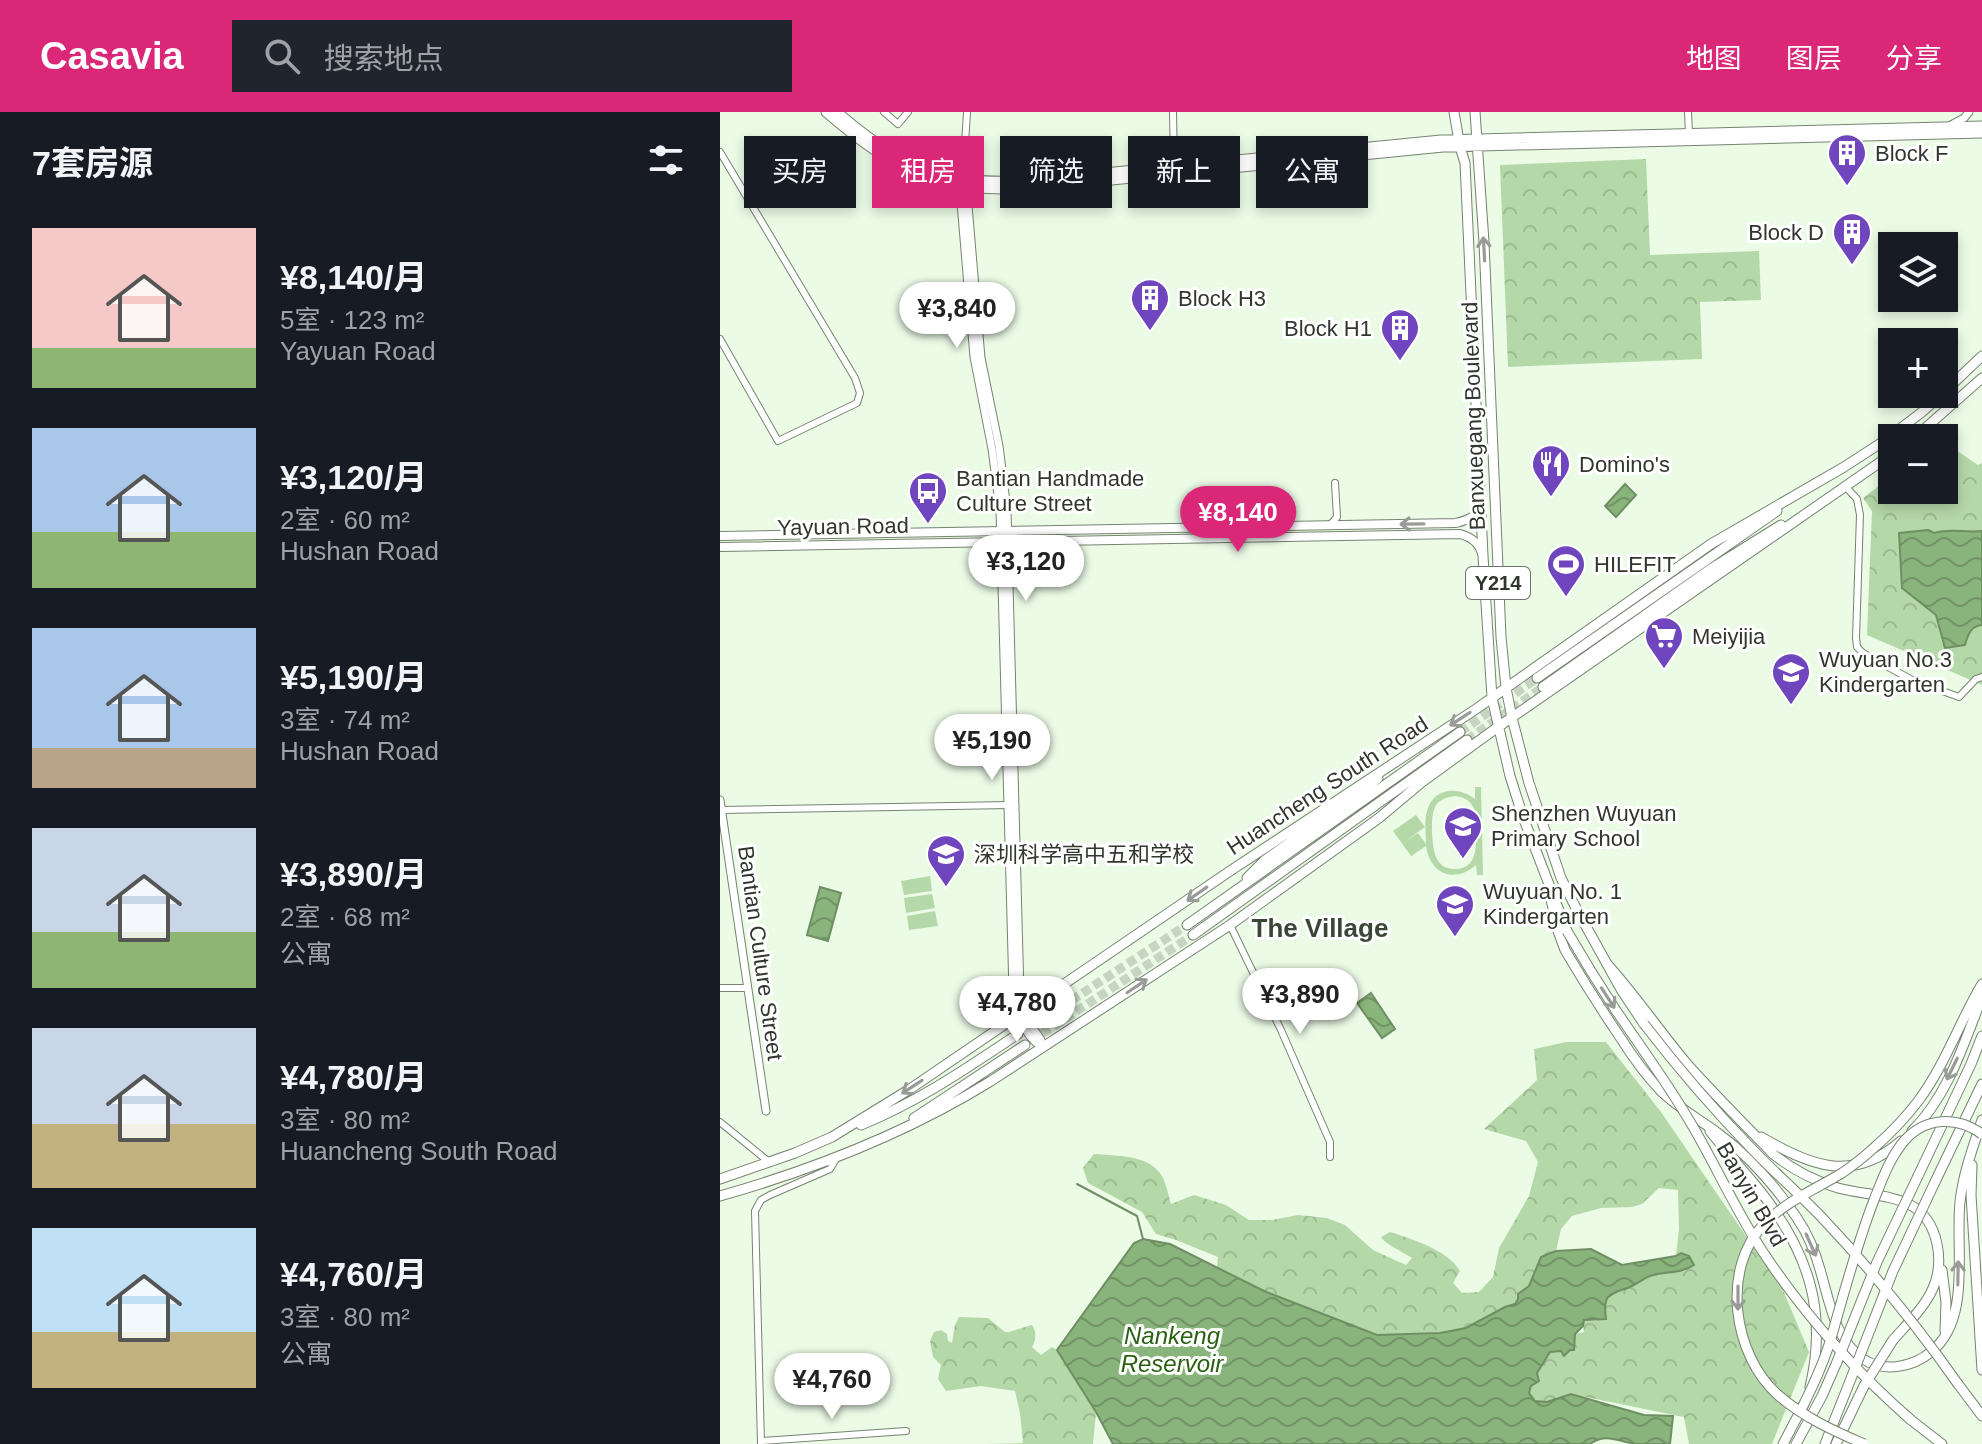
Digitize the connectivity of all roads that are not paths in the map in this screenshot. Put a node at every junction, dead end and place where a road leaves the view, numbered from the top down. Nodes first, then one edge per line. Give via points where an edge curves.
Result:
1 (826, 112) edge
2 (837, 112) edge
3 (884, 112) edge
4 (908, 112) edge
5 (967, 112) edge
6 (1173, 112) edge
7 (1454, 112) edge
8 (1475, 112) edge
9 (1688, 112) edge
10 (1969, 112) edge
11 (1982, 126) edge
12 (1946, 127) junction
13 (1982, 133) edge
14 (1689, 134) junction
15 (966, 136) edge
16 (1173, 136) edge
17 (872, 139) edge
18 (1459, 143) junction
19 (1477, 143) junction
20 (872, 149) edge
21 (720, 152) edge
22 (1240, 161) edge
23 (1128, 170) edge
24 (984, 182) edge
25 (984, 188) edge
26 (964, 208) edge
27 (720, 339) edge
28 (1982, 356) edge
29 (1982, 378) edge
30 (1958, 379) edge
31 (1926, 408) edge
32 (1930, 424) edge
33 (1878, 464) edge
34 (1844, 467) junction
35 (1335, 483) dead end
36 (1846, 487) junction
37 (1481, 503) junction
38 (1337, 517) junction
39 (1329, 525) junction
40 (1346, 525) junction
41 (1004, 531) junction
42 (720, 536) edge
43 (1005, 542) junction
44 (720, 547) edge
45 (1483, 556) junction
46 (1982, 677) edge
47 (1506, 688) junction
48 (1492, 698) junction
49 (1512, 718) junction
50 (1498, 727) junction
51 (1405, 755) junction
52 (720, 800) edge
53 (1012, 805) junction
54 (722, 810) edge
55 (1379, 818) junction
56 (1548, 886) junction
57 (1260, 888) junction
58 (1227, 897) junction
59 (1187, 925) tunnel mouth
60 (1230, 925) junction
61 (1567, 931) joint
62 (1193, 935) tunnel mouth
63 (1607, 964) junction
64 (1982, 984) edge
65 (720, 988) edge
66 (748, 988) junction
67 (1982, 997) edge
68 (1022, 1014) junction
69 (1644, 1024) joint
70 (1018, 1034) tunnel mouth
71 (1982, 1036) edge
72 (1025, 1045) tunnel mouth
73 (1043, 1048) junction
74 (1982, 1084) edge
75 (766, 1111) dead end
76 (1982, 1120) edge
77 (720, 1122) edge
78 (1705, 1125) junction
79 (1754, 1134) junction
80 (1982, 1134) edge
81 (832, 1137) junction
82 (1974, 1145) junction
83 (866, 1146) junction
84 (837, 1156) junction
85 (1330, 1157) dead end
86 (769, 1162) junction
87 (720, 1179) edge
88 (720, 1196) edge
89 (1940, 1258) junction
90 (1944, 1339) junction
91 (1982, 1370) edge
92 (1802, 1408) junction
93 (1982, 1416) edge
94 (906, 1431) dead end
95 (761, 1442) edge
96 (1783, 1444) edge
97 (1796, 1444) edge
98 (1825, 1444) edge
99 (1836, 1444) edge
100 (1864, 1444) edge
101 (1942, 1444) edge

1 - 20 main road
2 - 17 main road
3 - 4 street via 898,124
5 - 15 street
6 - 16 street
7 - 18 main road, Banxuegang Boulevard / Y214
8 - 19 main road, Banxuegang Boulevard / Y214
9 - 14 street
10 - 12 street
11 - 12 main road
12 - 14 main road
13 - 19 main road
14 - 19 main road
18 - 19 main road
18 - 22 main road
18 - 25 main road via 1032,188
18 - 37 main road, Banxuegang Boulevard / Y214 via 1465,163
47 -> 19 main road, Banxuegang Boulevard / Y214
21 - 27 street via 855,378 857,403 778,441
23 - 24 main road
26 - 41 street via 974,357
28 - 30 main road, Huancheng South Road
29 - 32 main road
31 - 34 main road, Huancheng South Road
33 - 36 main road, Huancheng South Road
34 - 36 main road, Huancheng South Road via 1748,530 1540,683 1712,568
34 - 47 main road, Huancheng South Road via 1711,544
35 - 38 street
36 - 46 street via 1857,499 1860,515 1857,647 1912,680 1959,697
36 - 49 main road, Huancheng South Road
37 -> 40 main road, Yayuan Road via 1471,519 1456,523
37 - 45 main road, Banxuegang Boulevard / Y214
38 - 39 street
38 - 40 street
39 - 40 main road, Yayuan Road
39 - 41 main road, Yayuan Road
41 - 42 main road, Yayuan Road
41 - 43 street
43 - 44 main road, Yayuan Road
43 - 45 main road, Yayuan Road via 1460,534 1475,541
43 - 53 street
45 - 48 main road, Banxuegang Boulevard / Y214
47 - 48 main road, Huancheng South Road
47 - 49 main road, Banxuegang Boulevard / Y214
48 - 50 main road, Banxuegang Boulevard / Y214
48 -> 51 main road, Huancheng South Road
49 - 50 main road, Huancheng South Road
49 - 63 main road, Banxuegang Boulevard / Y214 via 1561,878
50 - 55 main road, Huancheng South Road
50 - 56 main road, Banxuegang Boulevard / Y214
51 - 58 main road via 1265,860
51 -> 68 main road, Huancheng South Road
52 - 54 street, Bantian Culture Street
53 - 54 street
53 - 68 street
54 - 66 street, Bantian Culture Street
55 - 57 main road
55 - 60 main road, Huancheng South Road
56 - 61 main road, Banxuegang Boulevard / Y214
56 - 78 main road via 1565,950 1612,1026 1655,1085
57 - 58 main road, Huancheng South Road via 1464,736
57 - 62 main road, Huancheng South Road
58 - 59 main road, Huancheng South Road
73 -> 60 main road, Huancheng South Road
60 - 85 street via 1330,1142
61 -> 101 main road, Banyin Blvd, bridge via 1690,1121 1762,1252 1864,1376
63 - 69 main road, Banxuegang Boulevard / Y214
63 - 79 main road via 1688,1065
64 -> 100 main road, bridge via 1920,1099 1876,1146 1763,1225 1738,1276 1742,1335 1760,1374 1777,1394 1819,1423
65 - 66 street
66 - 75 street, Bantian Culture Street
67 -> 79 main road via 1928,1114 1882,1156 1847,1166 1823,1165
68 - 73 street
68 -> 81 main road, Huancheng South Road
69 - 93 main road, Banyin Blvd, bridge via 1716,1110 1864,1263
70 - 81 main road, Huancheng South Road via 911,1102
71 - 97 main road, bridge
72 - 83 main road, Huancheng South Road
73 - 83 main road, Huancheng South Road via 962,1099
74 - 98 main road, bridge via 1893,1271
76 - 82 main road
77 - 86 street
78 -> 90 main road via 1768,1180 1801,1223 1838,1328 1864,1359 1897,1367 1910,1364
78 - 92 main road via 1776,1212 1810,1281 1817,1315 1816,1353
79 - 89 main road via 1785,1164 1810,1177 1923,1212 1934,1230
80 - 92 main road, bridge via 1955,1122 1930,1123 1895,1153 1862,1233 1821,1370
81 - 86 main road, Huancheng South Road
90 -> 82 main road via 1956,1309 1960,1204
82 - 91 main road via 1971,1195
83 - 84 main road, Huancheng South Road
84 - 88 main road, Huancheng South Road
84 - 95 street via 830,1169 761,1200 755,1211
86 - 87 main road, Huancheng South Road
89 - 90 main road
89 - 99 main road, bridge via 1927,1300 1893,1340
92 - 96 main road
94 - 95 street

